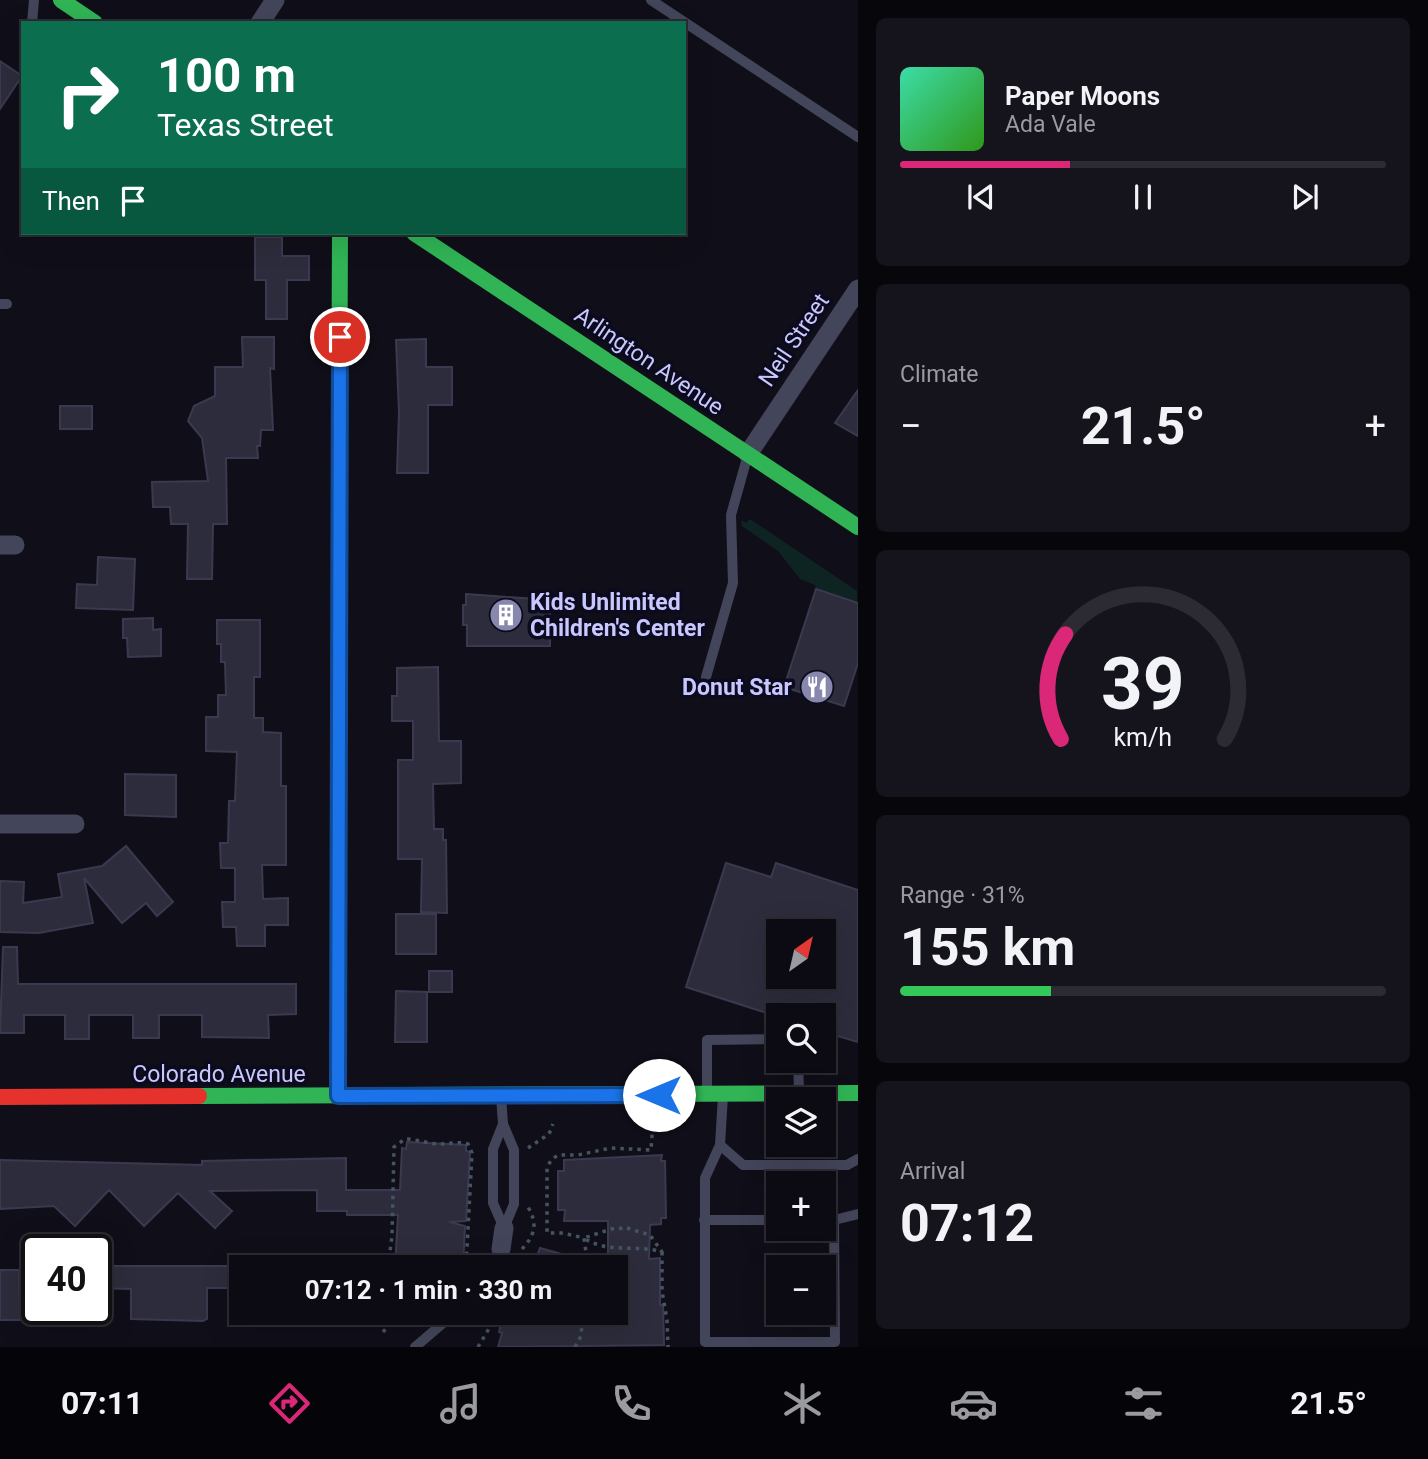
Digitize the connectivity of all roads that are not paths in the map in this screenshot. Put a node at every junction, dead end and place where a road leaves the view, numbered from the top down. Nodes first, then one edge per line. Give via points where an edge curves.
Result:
1 (34, 0) edge
2 (275, 0) edge
3 (650, 0) edge
4 (67, 2) edge
5 (32, 21) edge
6 (92, 21) edge
7 (261, 21) edge
8 (682, 21) edge
9 (686, 24) edge
10 (858, 137) edge
11 (340, 235) edge
12 (417, 235) edge
13 (858, 289) edge
14 (748, 454) junction
15 (858, 527) edge
16 (706, 677) dead end
17 (0, 824) edge
18 (75, 824) dead end
19 (766, 1039) edge
20 (836, 1093) edge
21 (858, 1093) edge
22 (715, 1094) junction
23 (766, 1094) edge
24 (500, 1095) junction
25 (338, 1096) junction
26 (0, 1097) edge
27 (503, 1124) junction
28 (720, 1145) junction
29 (858, 1159) edge
30 (858, 1214) edge
31 (836, 1219) edge
32 (704, 1220) junction
33 (766, 1220) edge
34 (504, 1228) junction
35 (830, 1241) edge
36 (499, 1255) edge
37 (441, 1325) edge
38 (415, 1347) edge

1 - 5 lane
2 - 7 street
3 - 8 lane
4 - 6 street
9 - 10 lane
11 - 25 street
12 - 14 street, Arlington Avenue
13 - 14 street, Neil Street
14 - 15 street, Arlington Avenue
14 - 16 lane via 731,515 733,583
17 - 18 street
19 - 22 lane via 707,1040
20 - 21 street, Colorado Avenue
22 - 23 street, Colorado Avenue
22 - 24 street, Colorado Avenue
22 - 28 lane
24 - 25 street, Colorado Avenue
24 - 27 lane
25 - 26 street, Colorado Avenue
27 - 34 lane via 514,1150 514,1204
27 - 34 lane via 493,1149 493,1203
28 - 29 lane via 743,1165 847,1165
28 - 32 lane via 705,1178
30 - 31 lane
32 - 33 lane
32 - 35 lane via 705,1342 835,1342
34 - 36 street
37 - 38 lane

